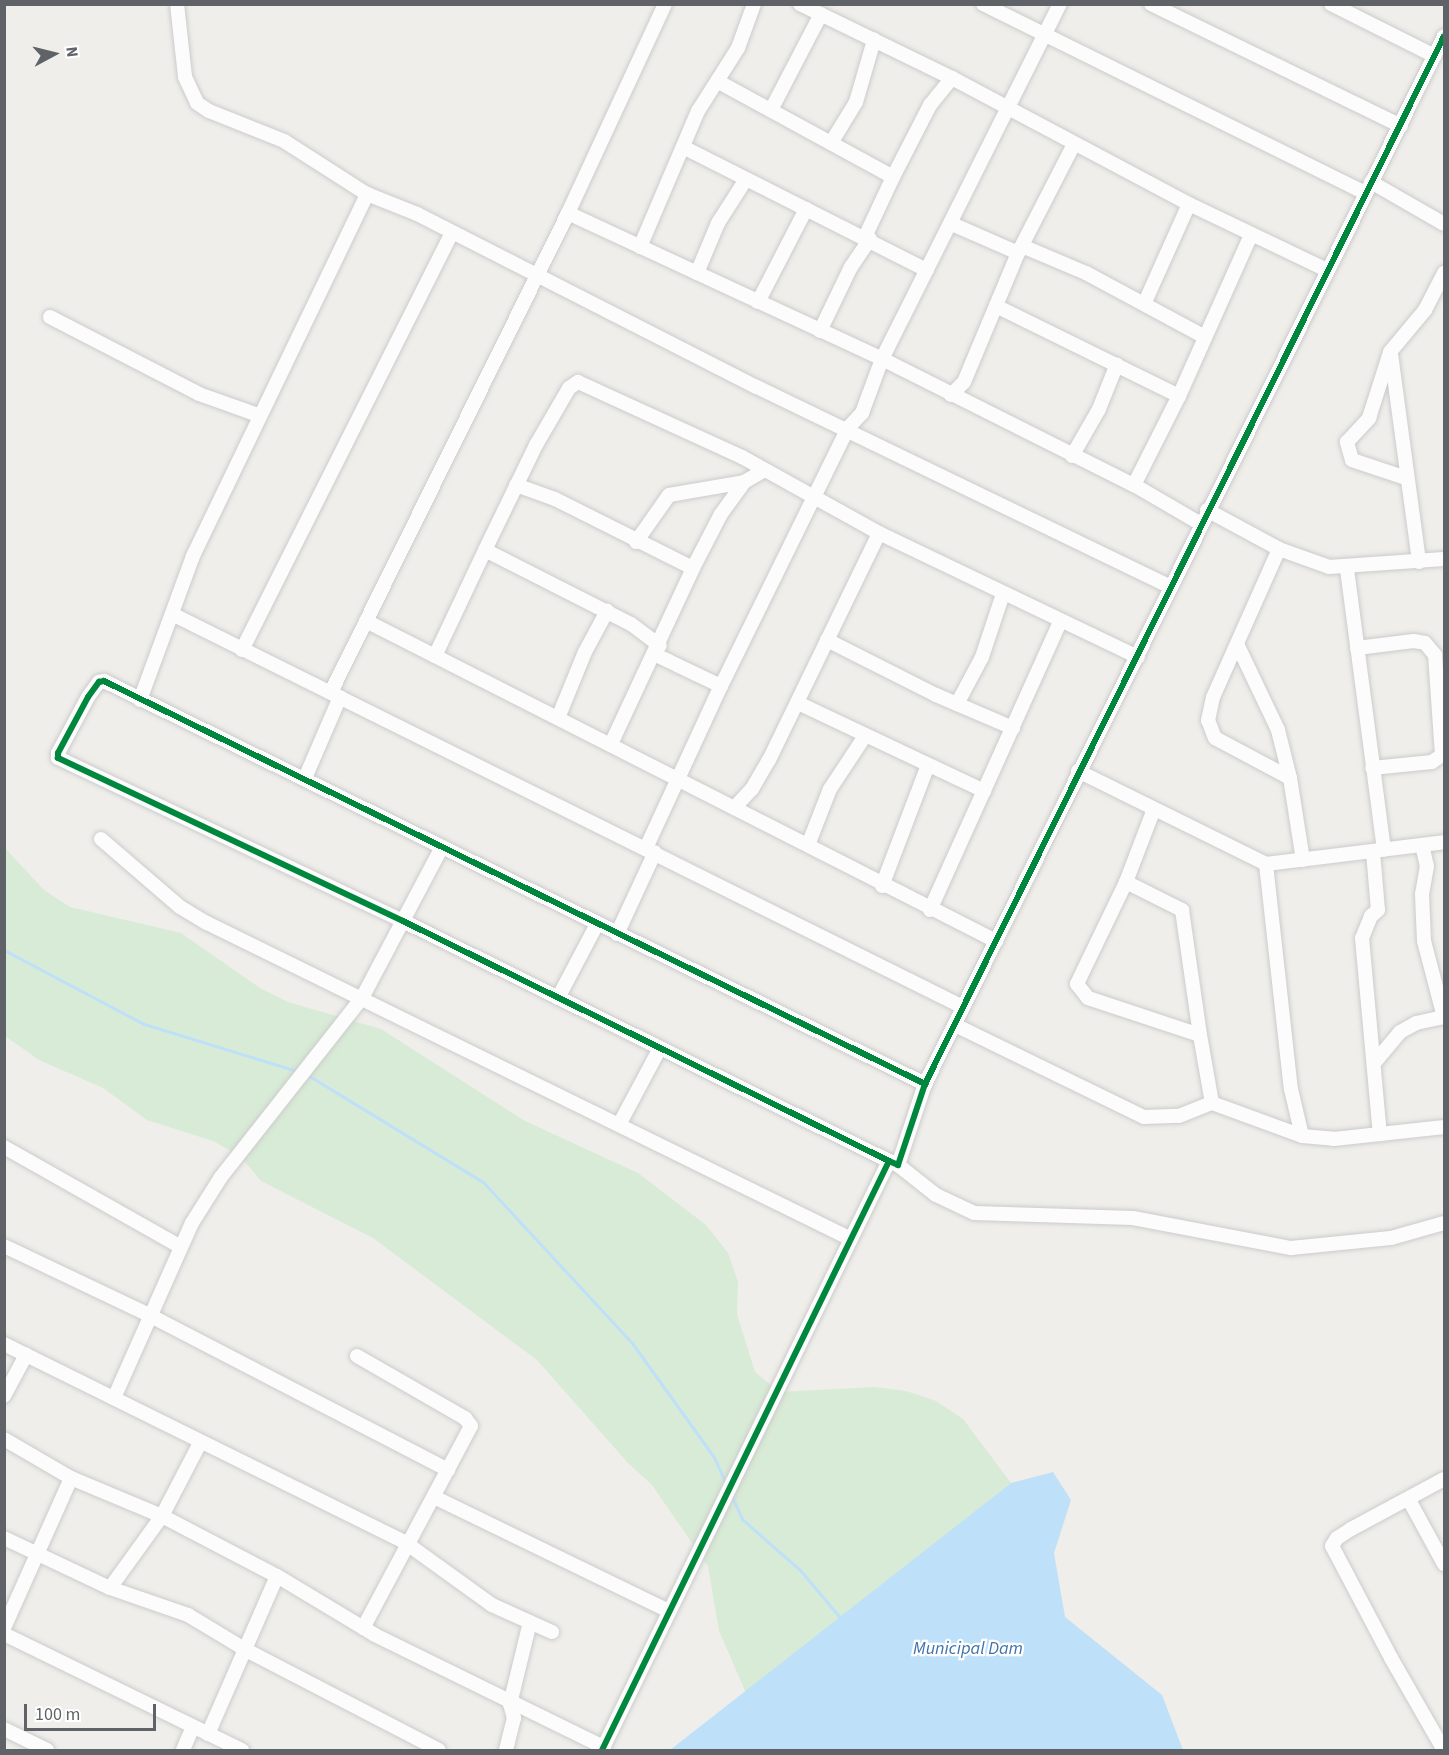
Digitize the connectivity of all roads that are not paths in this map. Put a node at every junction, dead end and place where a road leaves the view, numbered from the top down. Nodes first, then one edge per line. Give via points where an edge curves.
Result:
1 (177, 4) edge
2 (665, 4) edge
3 (754, 4) edge
4 (800, 4) edge
5 (982, 4) edge
6 (1060, 4) edge
7 (1151, 4) edge
8 (1331, 4) edge
9 (821, 15) junction
10 (1044, 35) junction
11 (1444, 36) edge
12 (874, 40) junction
13 (1435, 56) junction
14 (952, 78) junction
15 (717, 81) junction
16 (1006, 106) junction
17 (771, 110) junction
18 (1401, 126) junction
19 (831, 143) junction
20 (1074, 144) junction
21 (685, 148) junction
22 (893, 177) junction
23 (746, 179) junction
24 (1368, 188) junction
25 (367, 194) junction
26 (1189, 204) junction
27 (806, 209) junction
28 (568, 213) junction
29 (951, 224) junction
30 (1444, 224) edge
31 (452, 233) junction
32 (1251, 235) junction
33 (868, 238) junction
34 (640, 247) junction
35 (1020, 249) junction
36 (927, 270) junction
37 (1327, 270) junction
38 (696, 273) junction
39 (1444, 273) edge
40 (538, 274) junction
41 (758, 302) junction
42 (1145, 302) junction
43 (996, 306) junction
44 (50, 317) dead end
45 (820, 331) junction
46 (1205, 337) junction
47 (1390, 352) junction
48 (882, 359) junction
49 (1117, 364) junction
50 (951, 395) junction
51 (1179, 396) junction
52 (258, 415) junction
53 (848, 428) junction
54 (1072, 456) junction
55 (763, 471) junction
56 (1406, 478) junction
57 (744, 482) junction
58 (516, 485) junction
59 (1134, 485) junction
60 (813, 498) junction
61 (1207, 510) junction
62 (1201, 524) junction
63 (879, 532) junction
64 (636, 542) junction
65 (1279, 549) junction
66 (485, 550) junction
67 (1444, 559) edge
68 (1419, 562) junction
69 (693, 568) junction
70 (1347, 569) junction
71 (1169, 586) junction
72 (1003, 594) junction
73 (607, 611) junction
74 (174, 615) junction
75 (366, 621) junction
76 (1060, 622) junction
77 (827, 640) junction
78 (1238, 646) junction
79 (1357, 648) junction
80 (242, 650) junction
81 (658, 650) junction
82 (435, 656) junction
83 (1138, 657) junction
84 (721, 686) junction
85 (335, 695) junction
86 (140, 700) junction
87 (798, 703) junction
88 (957, 704) junction
89 (558, 718) junction
90 (1013, 728) junction
91 (866, 736) junction
92 (611, 744) junction
93 (928, 765) junction
94 (1372, 768) junction
95 (1078, 771) junction
96 (678, 776) junction
97 (305, 778) junction
98 (1290, 778) junction
99 (984, 791) junction
100 (734, 808) junction
101 (1154, 808) junction
102 (101, 839) dead end
103 (1444, 842) edge
104 (808, 845) junction
105 (1422, 845) junction
106 (442, 847) junction
107 (651, 850) junction
108 (1378, 851) junction
109 (1303, 860) junction
110 (1266, 864) junction
111 (1126, 882) junction
112 (882, 886) junction
113 (930, 910) junction
114 (403, 921) junction
115 (597, 924) junction
116 (617, 934) junction
117 (996, 941) junction
118 (362, 998) junction
119 (558, 998) junction
120 (963, 1007) junction
121 (1444, 1017) edge
122 (955, 1025) junction
123 (1200, 1035) junction
124 (659, 1050) junction
125 (1375, 1062) junction
126 (925, 1084) junction
127 (1212, 1103) junction
128 (620, 1123) junction
129 (1444, 1126) edge
130 (1380, 1134) junction
131 (1302, 1136) junction
132 (4, 1147) edge
133 (893, 1163) junction
134 (1444, 1222) edge
135 (851, 1239) junction
136 (4, 1246) edge
137 (181, 1247) junction
138 (149, 1315) junction
139 (4, 1344) edge
140 (26, 1355) junction
141 (357, 1356) dead end
142 (4, 1396) edge
143 (114, 1398) junction
144 (4, 1439) edge
145 (200, 1443) junction
146 (448, 1470) junction
147 (71, 1478) junction
148 (1444, 1479) edge
149 (434, 1497) junction
150 (1409, 1500) junction
151 (162, 1516) junction
152 (4, 1538) edge
153 (406, 1543) junction
154 (36, 1554) junction
155 (1444, 1564) edge
156 (277, 1576) junction
157 (110, 1588) junction
158 (669, 1611) junction
159 (530, 1622) junction
160 (4, 1628) edge
161 (363, 1628) junction
162 (552, 1632) dead end
163 (4, 1634) edge
164 (246, 1650) junction
165 (510, 1704) junction
166 (193, 1727) junction
167 (4, 1729) edge
168 (208, 1734) junction
169 (603, 1749) edge
170 (47, 1750) edge
171 (183, 1750) edge
172 (242, 1750) edge
173 (439, 1750) edge
174 (506, 1750) edge
175 (1444, 1750) edge

1 - 25 street via 185,77 197,103 284,141
2 - 28 street
3 - 15 street via 738,48
4 - 9 street
5 - 10 street
6 - 10 street
7 - 18 street
8 - 13 street
9 - 12 street
9 - 17 street
10 - 16 street
10 - 24 street
11 - 13 street
12 - 14 street
12 - 19 street via 856,102
13 - 18 street
14 - 16 street
14 - 22 street via 930,105
15 - 17 street
15 - 21 street via 698,111
16 - 20 street
16 - 29 street
17 - 19 street
18 - 24 street
19 - 22 street
20 - 26 street
20 - 35 street
21 - 23 street
21 - 34 street
22 - 33 street
23 - 27 street
23 - 38 street via 718,223
24 - 30 street
24 - 37 street
25 - 31 street
25 - 52 street
26 - 32 street
26 - 42 street
27 - 33 street
27 - 41 street
28 - 34 street
28 - 40 street
29 - 35 street
29 - 36 street
31 - 40 street
31 - 80 street
32 - 37 street
32 - 46 street
33 - 36 street
33 - 45 street
34 - 38 street
35 - 42 street
35 - 43 street
36 - 48 street
37 - 61 street
38 - 41 street
39 - 47 street via 1425,310
40 - 53 street via 757,387
40 - 75 street
41 - 45 street
42 - 46 street
43 - 49 street
43 - 50 street via 964,382
44 - 52 street via 199,394
45 - 48 street
46 - 51 street
47 - 56 street
47 - 56 street via 1369,418 1347,442 1347,451 1352,460
48 - 50 street
48 - 53 street via 862,413
49 - 51 street
49 - 54 street via 1099,409
50 - 54 street
51 - 59 street
52 - 74 street via 193,556
53 - 60 street
53 - 71 street
54 - 59 street
55 - 57 street
55 - 58 street via 742,457 578,382 569,388
55 - 60 street
56 - 68 street
57 - 64 street via 669,495
57 - 69 street via 721,514
58 - 64 street via 555,499
58 - 66 street
59 - 62 street
60 - 63 street
60 - 84 street
61 - 62 street
61 - 65 street
62 - 71 street
63 - 72 street
63 - 77 street
64 - 69 street
65 - 70 street via 1309,562
65 - 78 street
66 - 73 street
66 - 82 street
67 - 68 street
68 - 70 street
69 - 81 street
70 - 79 street
71 - 83 street
72 - 76 street
72 - 88 street via 982,657
73 - 81 street
73 - 89 street
74 - 80 street
74 - 86 street
75 - 82 street
75 - 85 street
76 - 83 street
76 - 90 street
77 - 87 street
77 - 88 street
78 - 98 street via 1278,730
78 - 98 street via 1213,697 1210,732
79 - 94 street
79 - 94 street via 1414,641 1425,643 1435,655 1442,755 1432,762
80 - 85 street
81 - 84 street
81 - 92 street
82 - 89 street
83 - 95 street
84 - 96 street
85 - 97 street
85 - 107 street
86 - 97 street
86 - 114 street via 99,681 58,758
87 - 91 street
87 - 100 street via 764,770
88 - 90 street
89 - 92 street
90 - 99 street
91 - 93 street
91 - 104 street via 830,789
92 - 96 street
93 - 99 street
93 - 112 street
94 - 108 street
95 - 101 street
95 - 117 street
96 - 100 street
96 - 107 street
97 - 106 street
98 - 109 street
99 - 113 street
100 - 104 street
101 - 110 street
101 - 111 street
102 - 118 street via 180,907
103 - 105 street
104 - 112 street
105 - 108 street
105 - 121 street via 1427,866 1422,894 1424,941
106 - 114 street
106 - 115 street
107 - 116 street
107 - 120 street
108 - 109 street
108 - 125 street via 1378,910 1371,916 1362,938 1368,1026
109 - 110 street
110 - 131 street via 1291,1089
111 - 123 street via 1182,910
111 - 123 street via 1078,979 1078,988 1088,998
112 - 113 street
113 - 117 street
114 - 118 street
114 - 119 street
115 - 116 street
115 - 119 street
116 - 126 street
117 - 120 street
118 - 128 street via 477,1058
118 - 137 street via 221,1177
119 - 124 street
120 - 122 street
121 - 125 street via 1416,1023 1400,1032
122 - 126 street
122 - 127 street via 1144,1117 1179,1116
123 - 127 street
124 - 128 street
124 - 133 street
125 - 130 street
126 - 133 street
127 - 131 street
128 - 135 street
129 - 130 street
130 - 131 street via 1334,1139
132 - 137 street
133 - 134 street via 936,1195 974,1213 1132,1218 1291,1248 1391,1238
133 - 135 street
135 - 158 street
136 - 138 street
137 - 138 street
138 - 143 street
138 - 146 street
139 - 140 street
140 - 142 street
140 - 143 street
141 - 146 street via 470,1422 470,1430
143 - 145 street
144 - 147 street
145 - 151 street
145 - 153 street
146 - 149 street
147 - 151 street
147 - 154 street
148 - 150 street
149 - 153 street
149 - 158 street
150 - 155 street
150 - 175 street via 1344,1533 1333,1542 1333,1549
151 - 156 street
151 - 157 street
152 - 154 street
153 - 159 street via 492,1605
153 - 161 street
154 - 157 street
154 - 160 street
156 - 161 street
156 - 164 street
157 - 164 street via 188,1615
158 - 169 street
159 - 162 street
159 - 165 street
161 - 165 street
163 - 166 street
164 - 168 street
164 - 173 street
165 - 169 street
165 - 174 street via 514,1718
166 - 168 street
166 - 171 street
167 - 170 street
168 - 172 street

